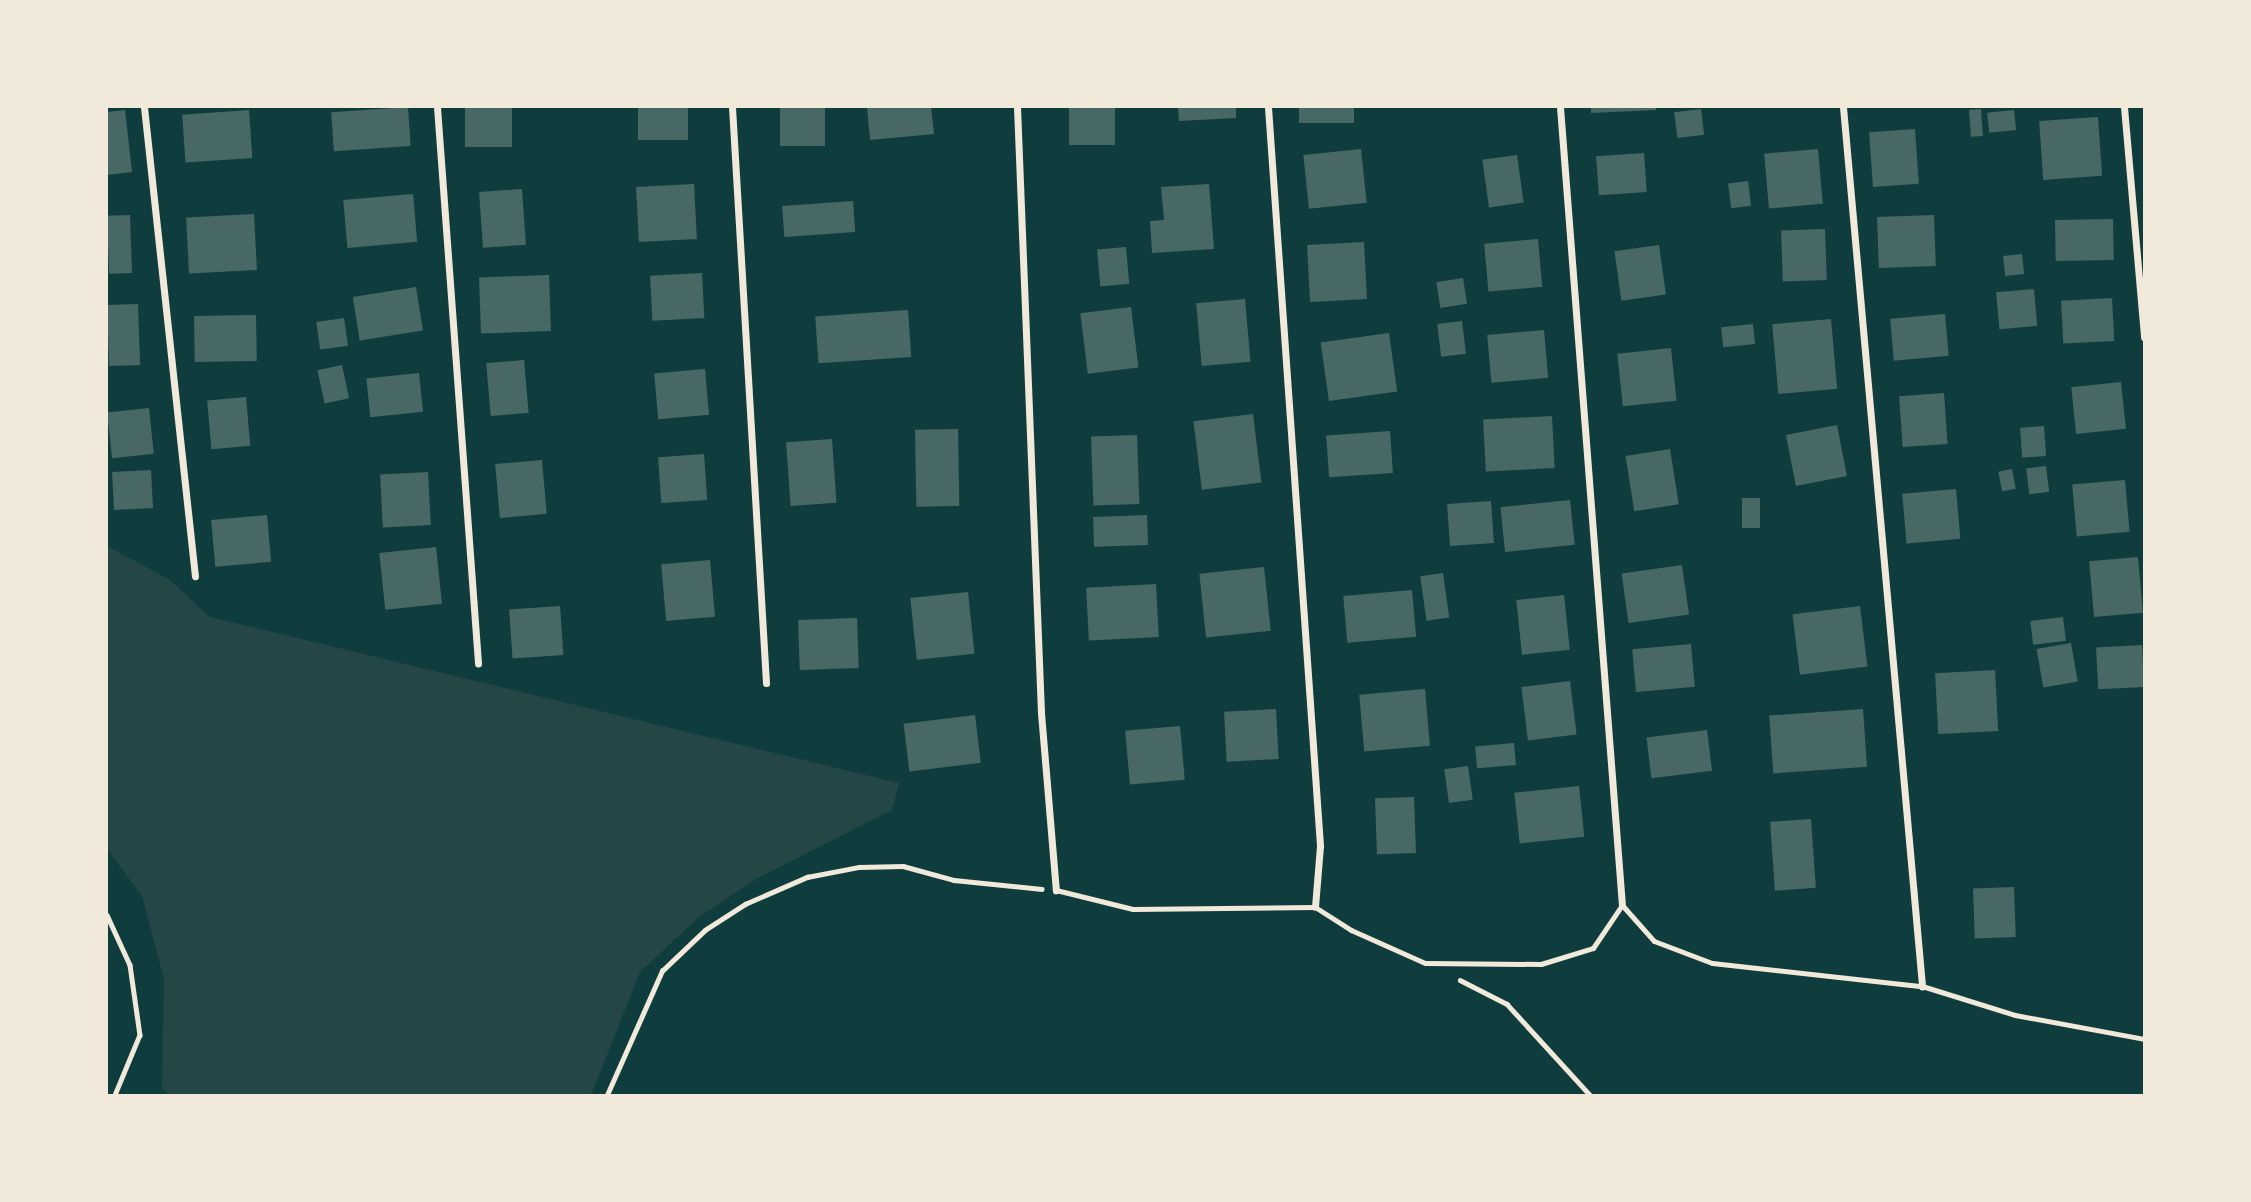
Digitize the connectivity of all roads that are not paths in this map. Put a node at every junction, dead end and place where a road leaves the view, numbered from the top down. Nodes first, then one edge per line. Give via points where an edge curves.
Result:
1 (144, 107) edge
2 (437, 107) edge
3 (732, 107) edge
4 (1017, 107) edge
5 (1268, 107) edge
6 (1560, 107) edge
7 (1843, 107) edge
8 (2124, 107) edge
9 (2144, 337) edge
10 (195, 576) dead end
11 (478, 663) dead end
12 (766, 683) dead end
13 (1056, 890) joint
14 (1622, 905) junction
15 (1315, 907) junction
16 (1922, 986) junction
17 (2144, 1039) edge

1 - 10 street
2 - 11 street
3 - 12 street
4 - 13 street via 1041,713
5 - 15 street via 1320,846
6 - 14 street
7 - 16 street
8 - 9 street
13 - 15 lane via 1133,909
14 - 15 lane via 1593,948 1541,964 1425,963 1351,930
14 - 16 lane via 1654,941 1712,963
16 - 17 lane via 2015,1015

